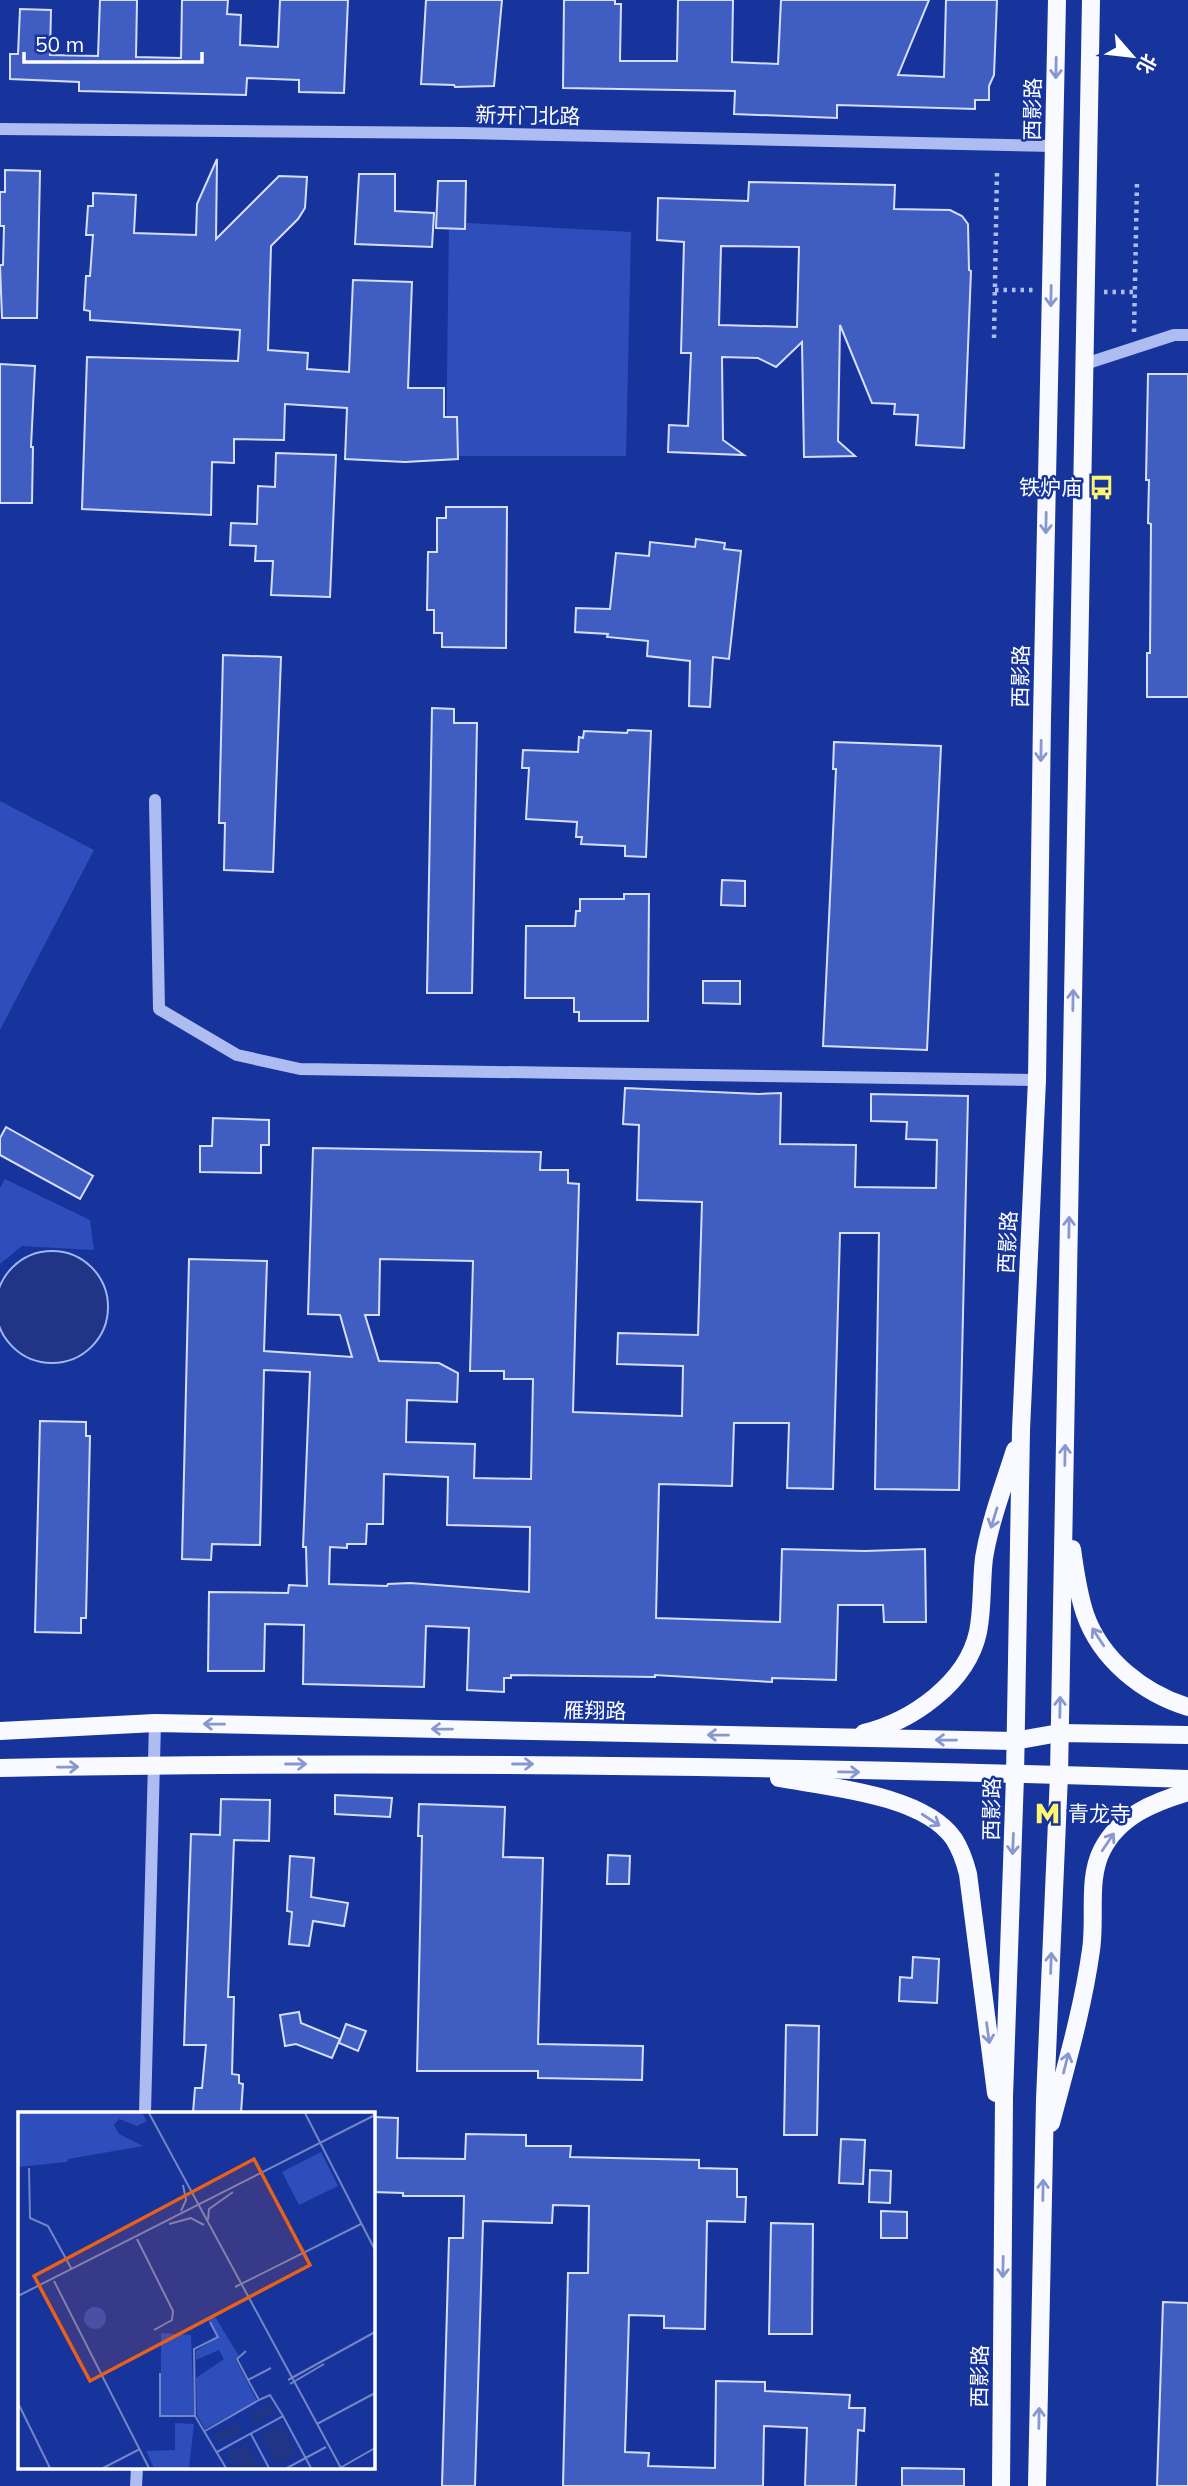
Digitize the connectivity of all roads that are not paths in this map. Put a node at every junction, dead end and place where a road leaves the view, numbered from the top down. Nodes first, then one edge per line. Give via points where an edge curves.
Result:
1 (1057, 0) edge
2 (1091, 0) edge
3 (0, 129) edge
4 (1055, 146) junction
5 (1188, 335) edge
6 (1085, 364) junction
7 (155, 800) dead end
8 (1037, 1080) junction
9 (1021, 1430) junction
10 (1064, 1499) junction
11 (1188, 1707) edge
12 (155, 1723) junction
13 (0, 1731) edge
14 (1059, 1733) junction
15 (1188, 1735) edge
16 (842, 1738) junction
17 (1014, 1741) junction
18 (153, 1765) junction
19 (0, 1768) edge
20 (724, 1769) junction
21 (1059, 1775) junction
22 (1015, 1776) junction
23 (1188, 1779) edge
24 (1188, 1792) edge
25 (145, 2112) edge
26 (1004, 2151) junction
27 (1044, 2153) junction
28 (137, 2468) edge
29 (136, 2486) edge
30 (1001, 2486) edge
31 (1037, 2486) edge

1 -> 4 main road, 西影路
2 - 6 main road
3 - 4 street, 新开门北路
4 -> 8 main road, 西影路
5 - 6 street via 1174,335
10 -> 6 main road
7 - 8 street via 159,1009 237,1055 300,1069
8 - 9 main road, 西影路
9 -> 16 main road via 984,1559 981,1618 971,1654 944,1687 906,1717 884,1728
9 - 17 main road, 西影路
11 -> 10 main road via 1137,1683 1096,1637 1076,1580
14 -> 10 main road
12 - 13 main road, 雁翔路
16 -> 12 main road, 雁翔路
12 - 18 street
14 - 15 main road, 雁翔路
14 - 17 main road, 雁翔路
14 - 21 main road
17 -> 16 main road, 雁翔路
17 - 22 main road, 西影路
19 -> 18 main road
18 -> 20 main road via 396,1763
18 - 25 street
20 -> 22 main road
20 -> 26 main road via 872,1795 926,1816 954,1838 968,1874
21 - 22 main road
21 - 23 main road
27 -> 21 main road
22 -> 26 main road, 西影路
27 -> 24 main road via 1086,1983 1095,1873 1102,1849 1134,1814
26 -> 30 main road, 西影路
31 -> 27 main road
28 - 29 street

